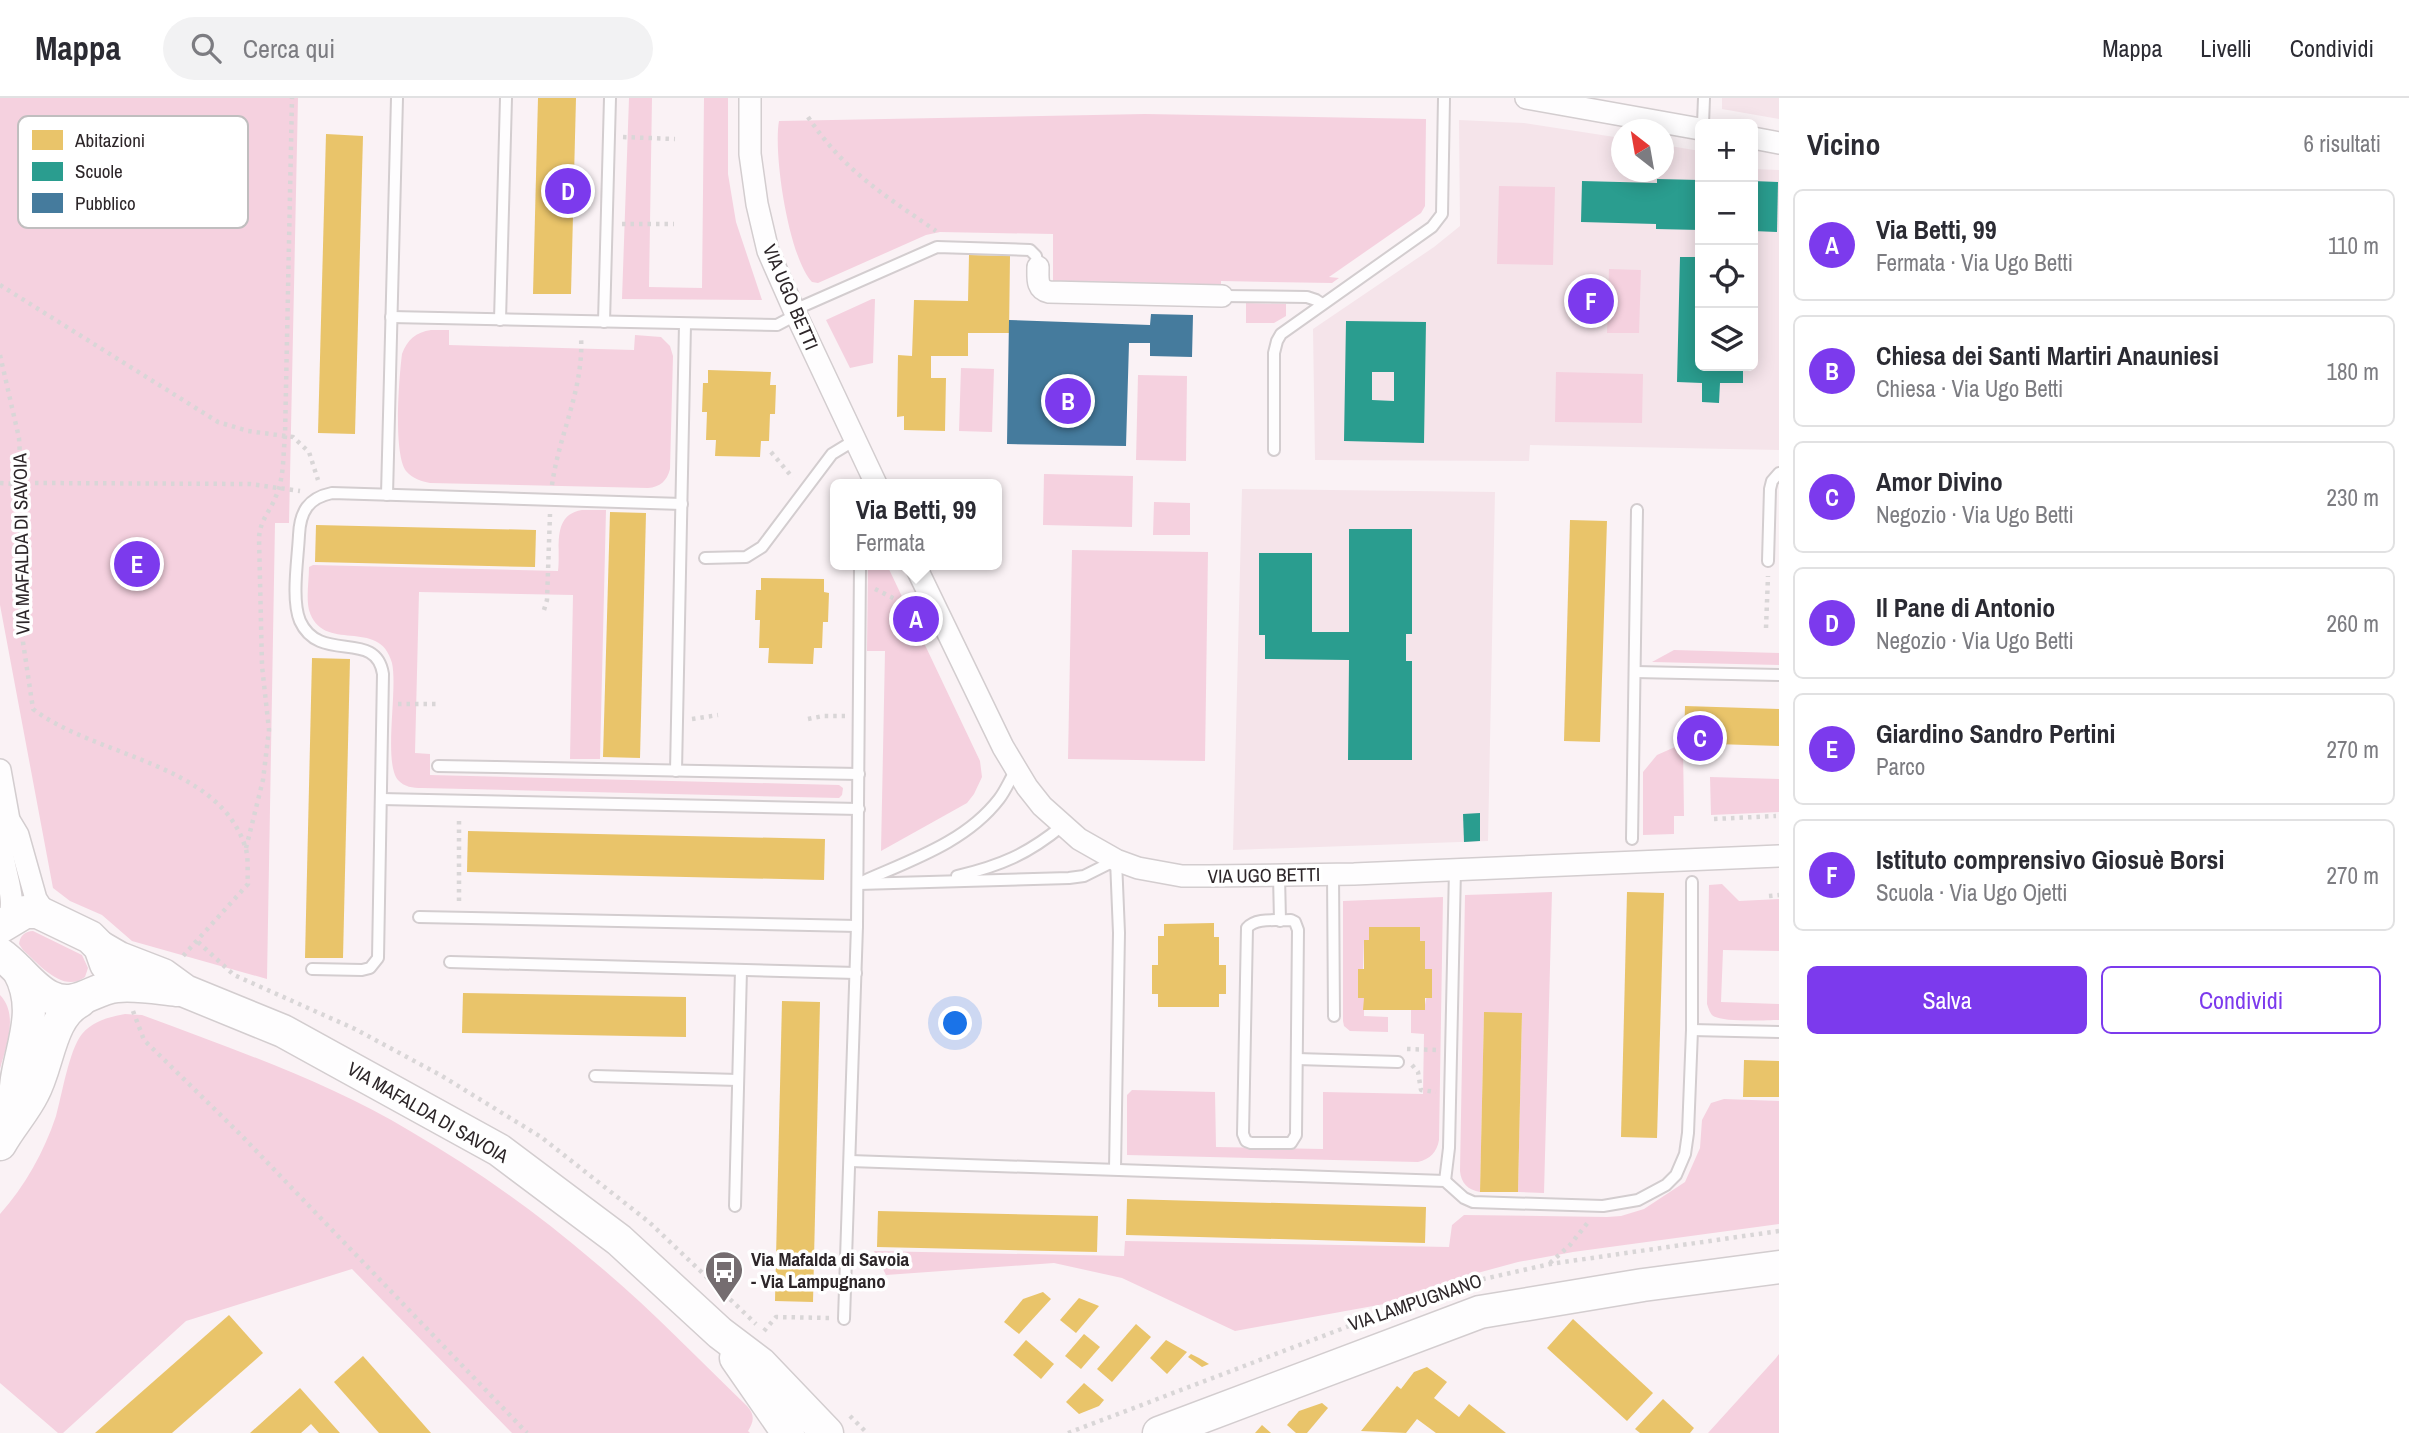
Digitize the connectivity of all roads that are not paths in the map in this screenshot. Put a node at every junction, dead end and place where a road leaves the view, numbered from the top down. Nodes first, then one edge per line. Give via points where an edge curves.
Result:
1 (397, 98) edge
2 (506, 98) edge
3 (610, 98) edge
4 (750, 98) edge
5 (1444, 98) edge
6 (1526, 98) edge
7 (1704, 98) edge
8 (1703, 119) edge
9 (1695, 128) edge
10 (1758, 139) edge
11 (1779, 143) edge
12 (1038, 267) joint
13 (1222, 296) joint
14 (1322, 304) junction
15 (795, 313) junction
16 (391, 317) junction
17 (500, 320) junction
18 (604, 322) junction
19 (685, 324) junction
20 (855, 440) junction
21 (1274, 450) dead end
22 (1779, 473) edge
23 (874, 479) edge
24 (387, 495) junction
25 (682, 504) junction
26 (1637, 510) dead end
27 (705, 558) dead end
28 (1768, 561) road end
29 (860, 570) edge
30 (917, 570) edge
31 (1635, 671) junction
32 (1779, 675) edge
33 (438, 766) dead end
34 (0, 770) edge
35 (1016, 770) junction
36 (676, 771) junction
37 (859, 774) junction
38 (382, 799) junction
39 (859, 808) junction
40 (9, 820) junction
41 (1062, 826) junction
42 (1632, 839) dead end
43 (1, 844) edge
44 (1779, 856) edge
45 (1116, 860) junction
46 (1455, 869) junction
47 (0, 870) edge
48 (1333, 874) junction
49 (1279, 875) junction
50 (941, 880) junction
51 (1692, 882) dead end
52 (858, 884) junction
53 (47, 916) junction
54 (419, 917) dead end
55 (1280, 921) junction
56 (857, 926) junction
57 (5, 946) edge
58 (100, 947) junction
59 (450, 962) dead end
60 (312, 969) dead end
61 (741, 970) junction
62 (856, 973) junction
63 (181, 977) junction
64 (88, 996) junction
65 (1334, 1016) dead end
66 (1692, 1030) junction
67 (1779, 1032) edge
68 (1297, 1059) junction
69 (1398, 1062) road end
70 (596, 1076) dead end
71 (738, 1080) junction
72 (7, 1133) edge
73 (850, 1161) junction
74 (1115, 1169) junction
75 (1445, 1181) junction
76 (735, 1206) dead end
77 (1779, 1267) edge
78 (844, 1319) road end
79 (720, 1333) junction
80 (788, 1433) edge
81 (827, 1433) edge
82 (1159, 1433) edge

1 - 16 lane
2 - 17 lane
3 - 18 lane
4 - 15 street, VIA UGO BETTI via 750,154 757,204 768,251
5 - 14 lane via 1439,221
6 - 9 street
7 - 8 lane
10 - 11 street
12 - 13 street via 1038,284 1049,292
12 - 15 lane via 1030,250 937,247
13 - 14 lane via 1307,297
14 - 21 lane via 1286,329 1277,341
15 - 19 lane via 777,325
15 - 20 street, VIA UGO BETTI
16 - 17 lane
16 - 24 lane
17 - 18 lane
18 - 19 lane
19 - 25 lane
20 - 23 street, VIA UGO BETTI
20 - 27 lane via 832,454 762,547 746,556
22 - 28 lane via 1770,489
24 - 25 lane
24 - 38 lane via 323,495 308,505 300,519 296,601 300,620 315,639 363,649 374,654 382,667
25 - 36 lane
26 - 31 lane
29 - 37 lane
30 - 35 street, VIA UGO BETTI
31 - 32 lane
31 - 42 lane
33 - 36 lane
34 - 40 street
35 - 41 street, VIA UGO BETTI
35 - 52 lane via 999,799 972,826 933,851
36 - 37 lane
37 - 39 lane
38 - 39 lane
38 - 60 lane via 378,958 362,970
39 - 52 lane
40 - 43 street
40 - 53 street via 18,835 36,899
41 - 45 street, VIA UGO BETTI
41 - 50 lane via 1017,857
43 - 47 street
43 - 57 street via 12,914
44 - 46 street, VIA UGO BETTI
45 - 49 street, VIA UGO BETTI via 1182,876
45 - 50 lane via 1077,877
45 - 74 lane
46 - 48 street, VIA UGO BETTI
46 - 75 lane via 1450,1148
48 - 49 street, VIA UGO BETTI
48 - 65 lane
49 - 55 lane
50 - 52 lane
51 - 66 lane
52 - 56 lane
53 - 57 street via 32,911 20,914
53 - 58 street via 90,937
54 - 56 lane
55 - 68 lane via 1294,922 1298,930
55 - 68 lane via 1252,923 1246,933 1246,1141 1285,1143 1295,1139
56 - 62 lane
57 - 64 street via 51,998 64,1002
57 - 72 street via 28,991 30,1012
58 - 63 street, VIA MAFALDA DI SAVOIA via 119,958
58 - 64 street via 105,979
59 - 61 lane
61 - 62 lane
61 - 71 lane
62 - 73 lane
63 - 64 street
63 - 79 street, VIA MAFALDA DI SAVOIA via 499,1150 619,1240
64 - 72 street via 62,1016 34,1092
66 - 67 lane
66 - 75 lane via 1685,1154 1666,1185 1638,1200 1596,1206 1473,1202
68 - 69 lane
70 - 71 lane
71 - 76 lane
73 - 74 lane
73 - 78 lane
74 - 75 lane
77 - 82 street, VIA LAMPUGNANO via 1480,1312
79 - 80 street, VIA MAFALDA DI SAVOIA
79 - 81 street, VIA MAFALDA DI SAVOIA via 761,1364

